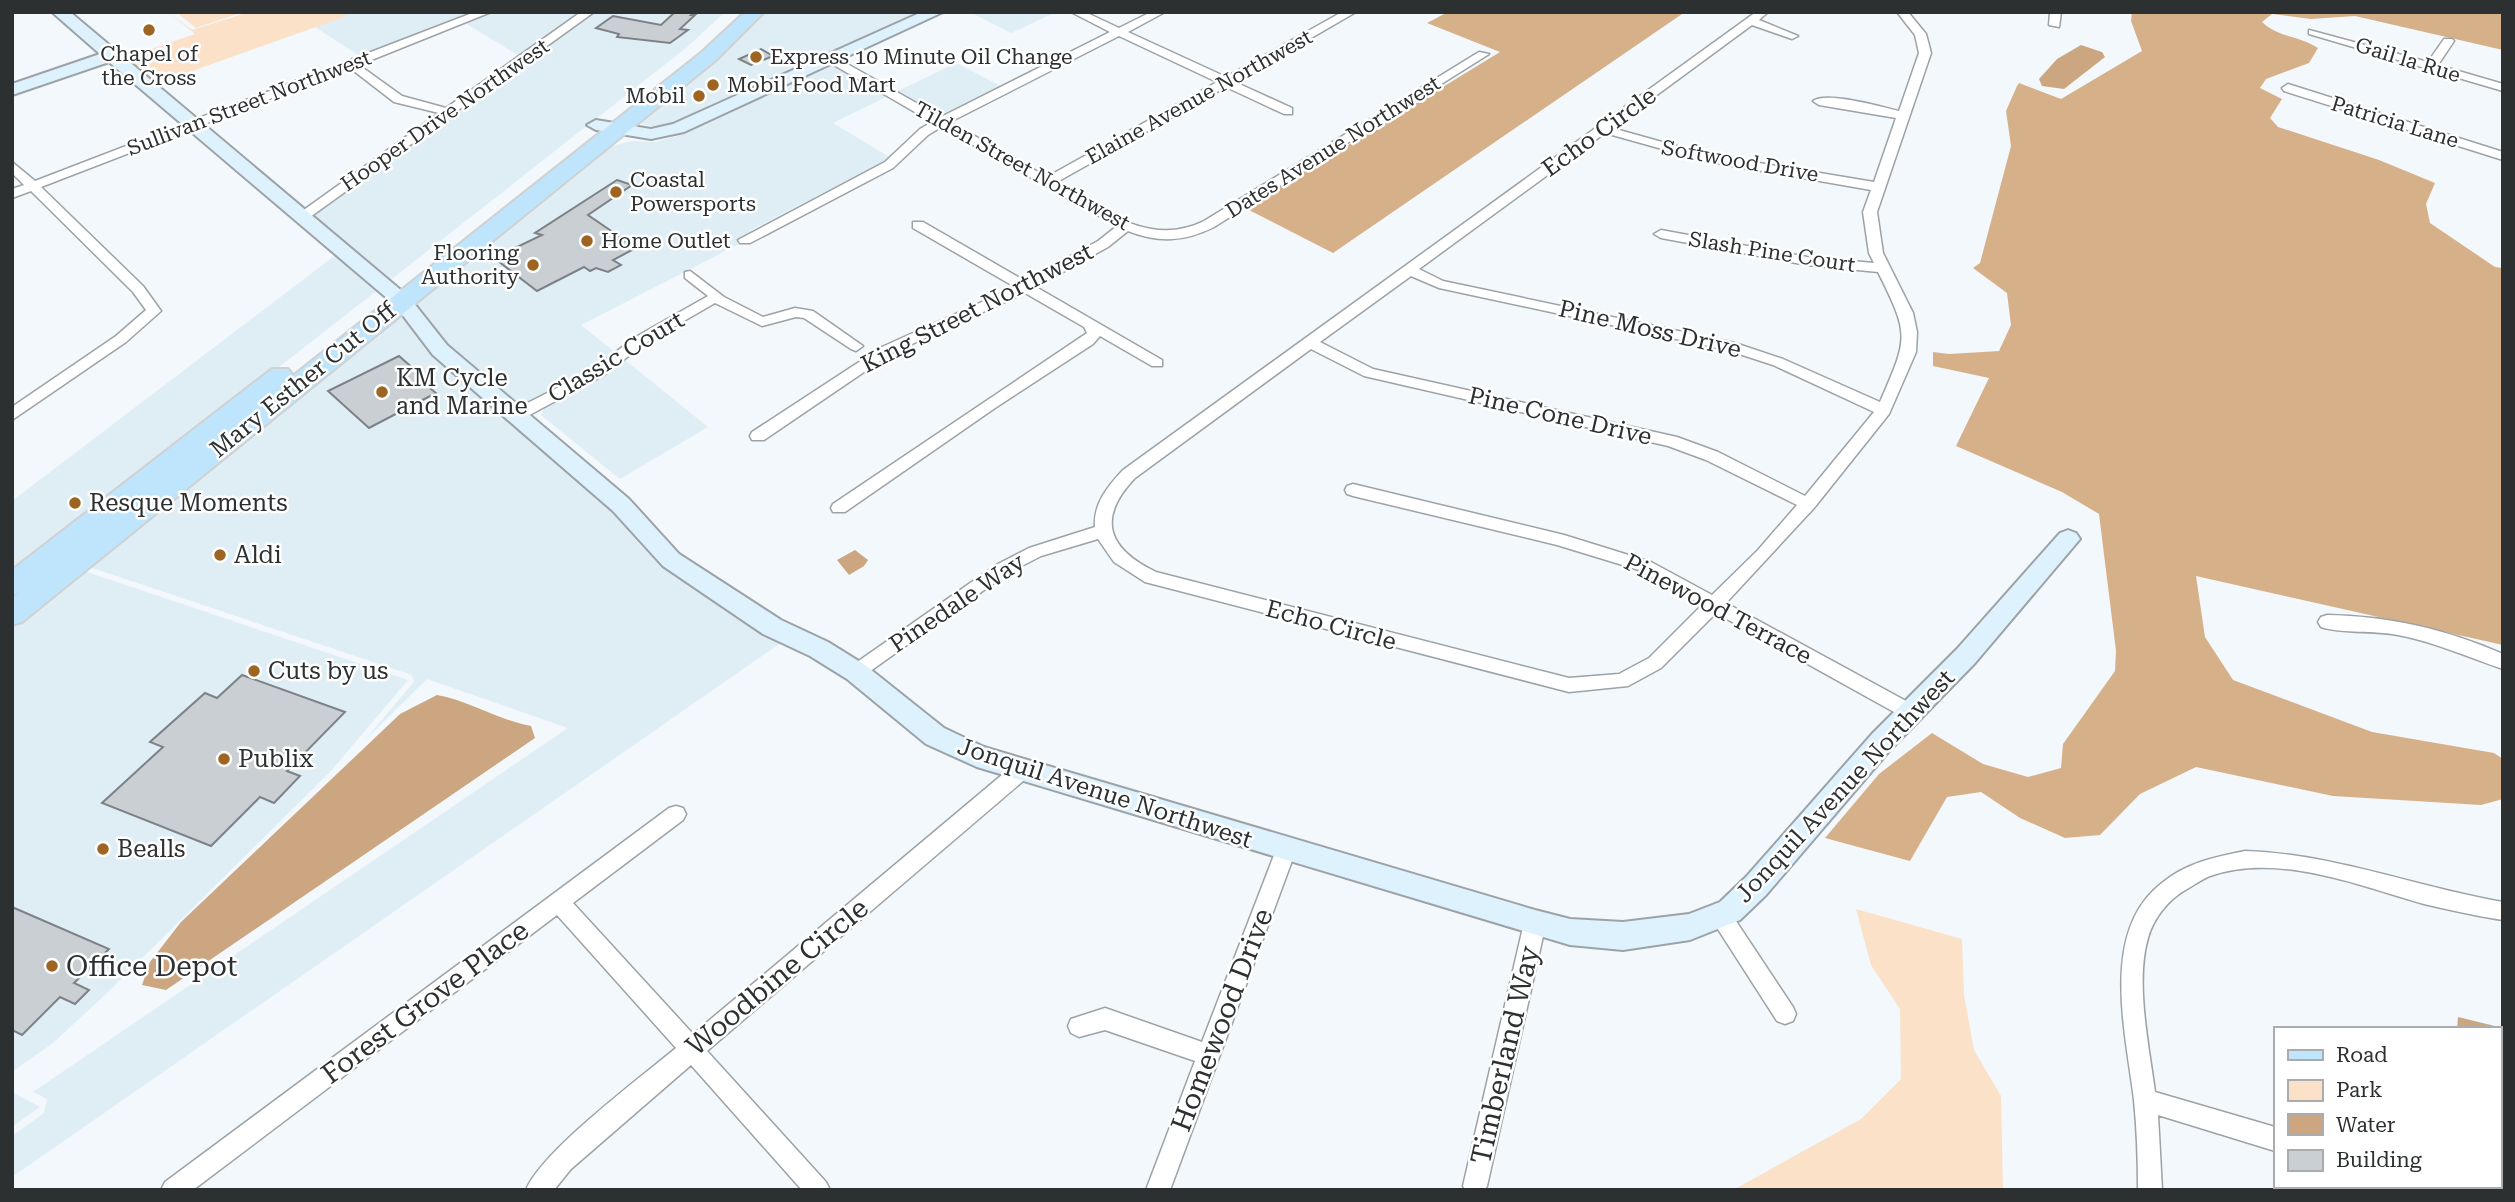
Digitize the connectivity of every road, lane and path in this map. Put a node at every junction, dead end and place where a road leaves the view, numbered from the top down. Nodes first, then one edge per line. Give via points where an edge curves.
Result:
1 (60, 12) edge
2 (485, 12) edge
3 (589, 12) edge
4 (733, 12) edge
5 (755, 12) edge
6 (934, 12) edge
7 (1076, 12) edge
8 (1160, 12) edge
9 (1351, 12) edge
10 (1902, 12) edge
11 (2056, 12) edge
12 (1757, 17) edge
13 (2055, 25) dead end
14 (1119, 32) junction
15 (2313, 32) dead end
16 (1792, 36) dead end
17 (2448, 41) dead end
18 (1483, 54) dead end
19 (111, 56) junction
20 (831, 59) junction
21 (351, 64) junction
22 (2431, 67) junction
23 (1225, 82) junction
24 (2288, 88) dead end
25 (2503, 88) edge
26 (12, 90) edge
27 (1819, 102) dead end
28 (1288, 111) dead end
29 (448, 112) junction
30 (1904, 116) junction
31 (941, 121) junction
32 (193, 125) junction
33 (607, 127) junction
34 (1604, 129) junction
35 (2503, 156) edge
36 (12, 166) edge
37 (1048, 182) junction
38 (33, 186) junction
39 (1878, 187) junction
40 (12, 194) edge
41 (301, 217) junction
42 (919, 225) dead end
43 (1126, 226) junction
44 (1661, 234) dead end
45 (1182, 236) joint
46 (745, 240) dead end
47 (1883, 268) junction
48 (1410, 270) junction
49 (690, 275) dead end
50 (1028, 286) junction
51 (395, 295) junction
52 (715, 298) junction
53 (1091, 326) junction
54 (1309, 342) junction
55 (856, 346) dead end
56 (1157, 363) dead end
57 (12, 395) edge
58 (27, 405) junction
59 (1884, 410) junction
60 (12, 415) edge
61 (517, 415) junction
62 (758, 436) dead end
63 (1353, 490) dead end
64 (1808, 504) junction
65 (839, 508) dead end
66 (113, 519) junction
67 (1102, 531) junction
68 (2068, 539) dead end
69 (12, 584) edge
70 (1715, 604) junction
71 (12, 614) edge
72 (2327, 622) dead end
73 (2503, 662) edge
74 (856, 672) junction
75 (1910, 712) junction
76 (1022, 770) junction
77 (676, 814) dead end
78 (1286, 850) junction
79 (559, 902) junction
80 (2503, 911) edge
81 (1721, 916) junction
82 (1535, 923) junction
83 (1785, 1014) dead end
84 (1079, 1026) dead end
85 (692, 1049) junction
86 (1208, 1055) junction
87 (2145, 1100) junction
88 (2274, 1139) edge
89 (1475, 1186) dead end
90 (173, 1190) edge
91 (538, 1190) edge
92 (818, 1190) edge
93 (1158, 1190) edge
94 (2150, 1190) edge

1 - 19 street, Jonquil Avenue Northwest
2 - 21 street, Sullivan Street Northwest
3 - 29 street, Hooper Drive Northwest
4 - 33 main road, Mary Esther Cut Off
5 - 33 main road, Mary Esther Cut Off via 709,56
6 - 20 street
7 - 14 street
8 - 14 street
9 - 23 street, Elaine Avenue Northwest
10 - 30 street, Echo Circle via 1920,34 1925,53
11 - 13 street
12 - 16 street
12 - 34 street, Echo Circle
14 - 23 street
14 - 31 street
15 - 22 street, Gail la Rue
17 - 22 street
18 - 45 street, Dates Avenue Northwest via 1209,224
19 - 26 street
19 - 32 street, Jonquil Avenue Northwest
20 - 31 street, Tilden Street Northwest
20 - 33 street via 678,128 651,134
21 - 29 street via 398,99
21 - 32 street, Sullivan Street Northwest
22 - 25 street, Gail la Rue
23 - 28 street
23 - 37 street, Elaine Avenue Northwest
24 - 35 street, Patricia Lane
27 - 30 street
29 - 41 street, Hooper Drive Northwest
30 - 39 street, Echo Circle
31 - 37 street, Tilden Street Northwest
31 - 46 street via 889,165
32 - 38 street, Sullivan Street Northwest
32 - 41 street, Jonquil Avenue Northwest
33 - 51 main road, Mary Esther Cut Off
34 - 39 street, Softwood Drive via 1679,151
34 - 48 street, Echo Circle
36 - 38 street
37 - 43 street, Tilden Street Northwest
38 - 40 street, Sullivan Street Northwest
38 - 58 street via 138,289 154,311
39 - 47 street, Echo Circle via 1870,226
41 - 51 street, Jonquil Avenue Northwest
42 - 50 street
43 - 45 street, Tilden Street Northwest via 1160,237
43 - 50 street, King Street Northwest
44 - 47 street, Slash Pine Court via 1807,261
47 - 59 street, Echo Circle via 1906,313 1911,339
48 - 54 street, Echo Circle
48 - 59 street, Pine Moss Drive via 1439,284 1730,346
49 - 52 street, Classic Court via 717,294
50 - 53 street
50 - 62 street, King Street Northwest via 887,350
51 - 61 street, Jonquil Avenue Northwest via 440,350
51 - 66 main road, Mary Esther Cut Off
52 - 55 street, Classic Court via 755,321 795,312 808,314
52 - 61 street, Classic Court via 639,341 599,372
53 - 56 street
53 - 65 street via 1094,334 1088,341
54 - 64 street, Pine Cone Drive via 1369,373 1671,441 1712,456
54 - 67 street, Echo Circle via 1120,482 1105,508
57 - 58 street
58 - 60 street
59 - 64 street, Echo Circle
61 - 74 street, Jonquil Avenue Northwest via 621,505 671,560 772,627
63 - 70 street, Pinewood Terrace via 1611,554 1645,566
64 - 70 street, Echo Circle
66 - 69 main road, Mary Esther Cut Off
66 - 71 main road, Mary Esther Cut Off
67 - 70 street, Echo Circle via 1115,555 1151,577 1569,685 1622,681 1640,673
67 - 74 street, Pinedale Way via 1035,552 1002,569
68 - 75 street, Jonquil Avenue Northwest via 1966,656
70 - 75 street, Pinewood Terrace
72 - 73 street via 2410,631 2467,646
74 - 76 street, Jonquil Avenue Northwest via 935,736 977,757
75 - 81 street, Jonquil Avenue Northwest via 1756,886
76 - 78 street, Jonquil Avenue Northwest
76 - 85 street, Woodbine Circle
77 - 79 street, Forest Grove Place
78 - 82 street, Jonquil Avenue Northwest
78 - 86 street, Homewood Drive
79 - 85 street
79 - 90 street, Forest Grove Place
80 - 87 street via 2292,863 2250,860 2197,872 2162,895 2148,913 2136,944 2133,981
81 - 82 street, Jonquil Avenue Northwest via 1690,927 1623,936 1570,932
81 - 83 street
82 - 89 street, Timberland Way
84 - 86 street via 1105,1020
85 - 91 street, Woodbine Circle via 563,1161
85 - 92 street
86 - 93 street, Homewood Drive
87 - 88 street
87 - 94 street

